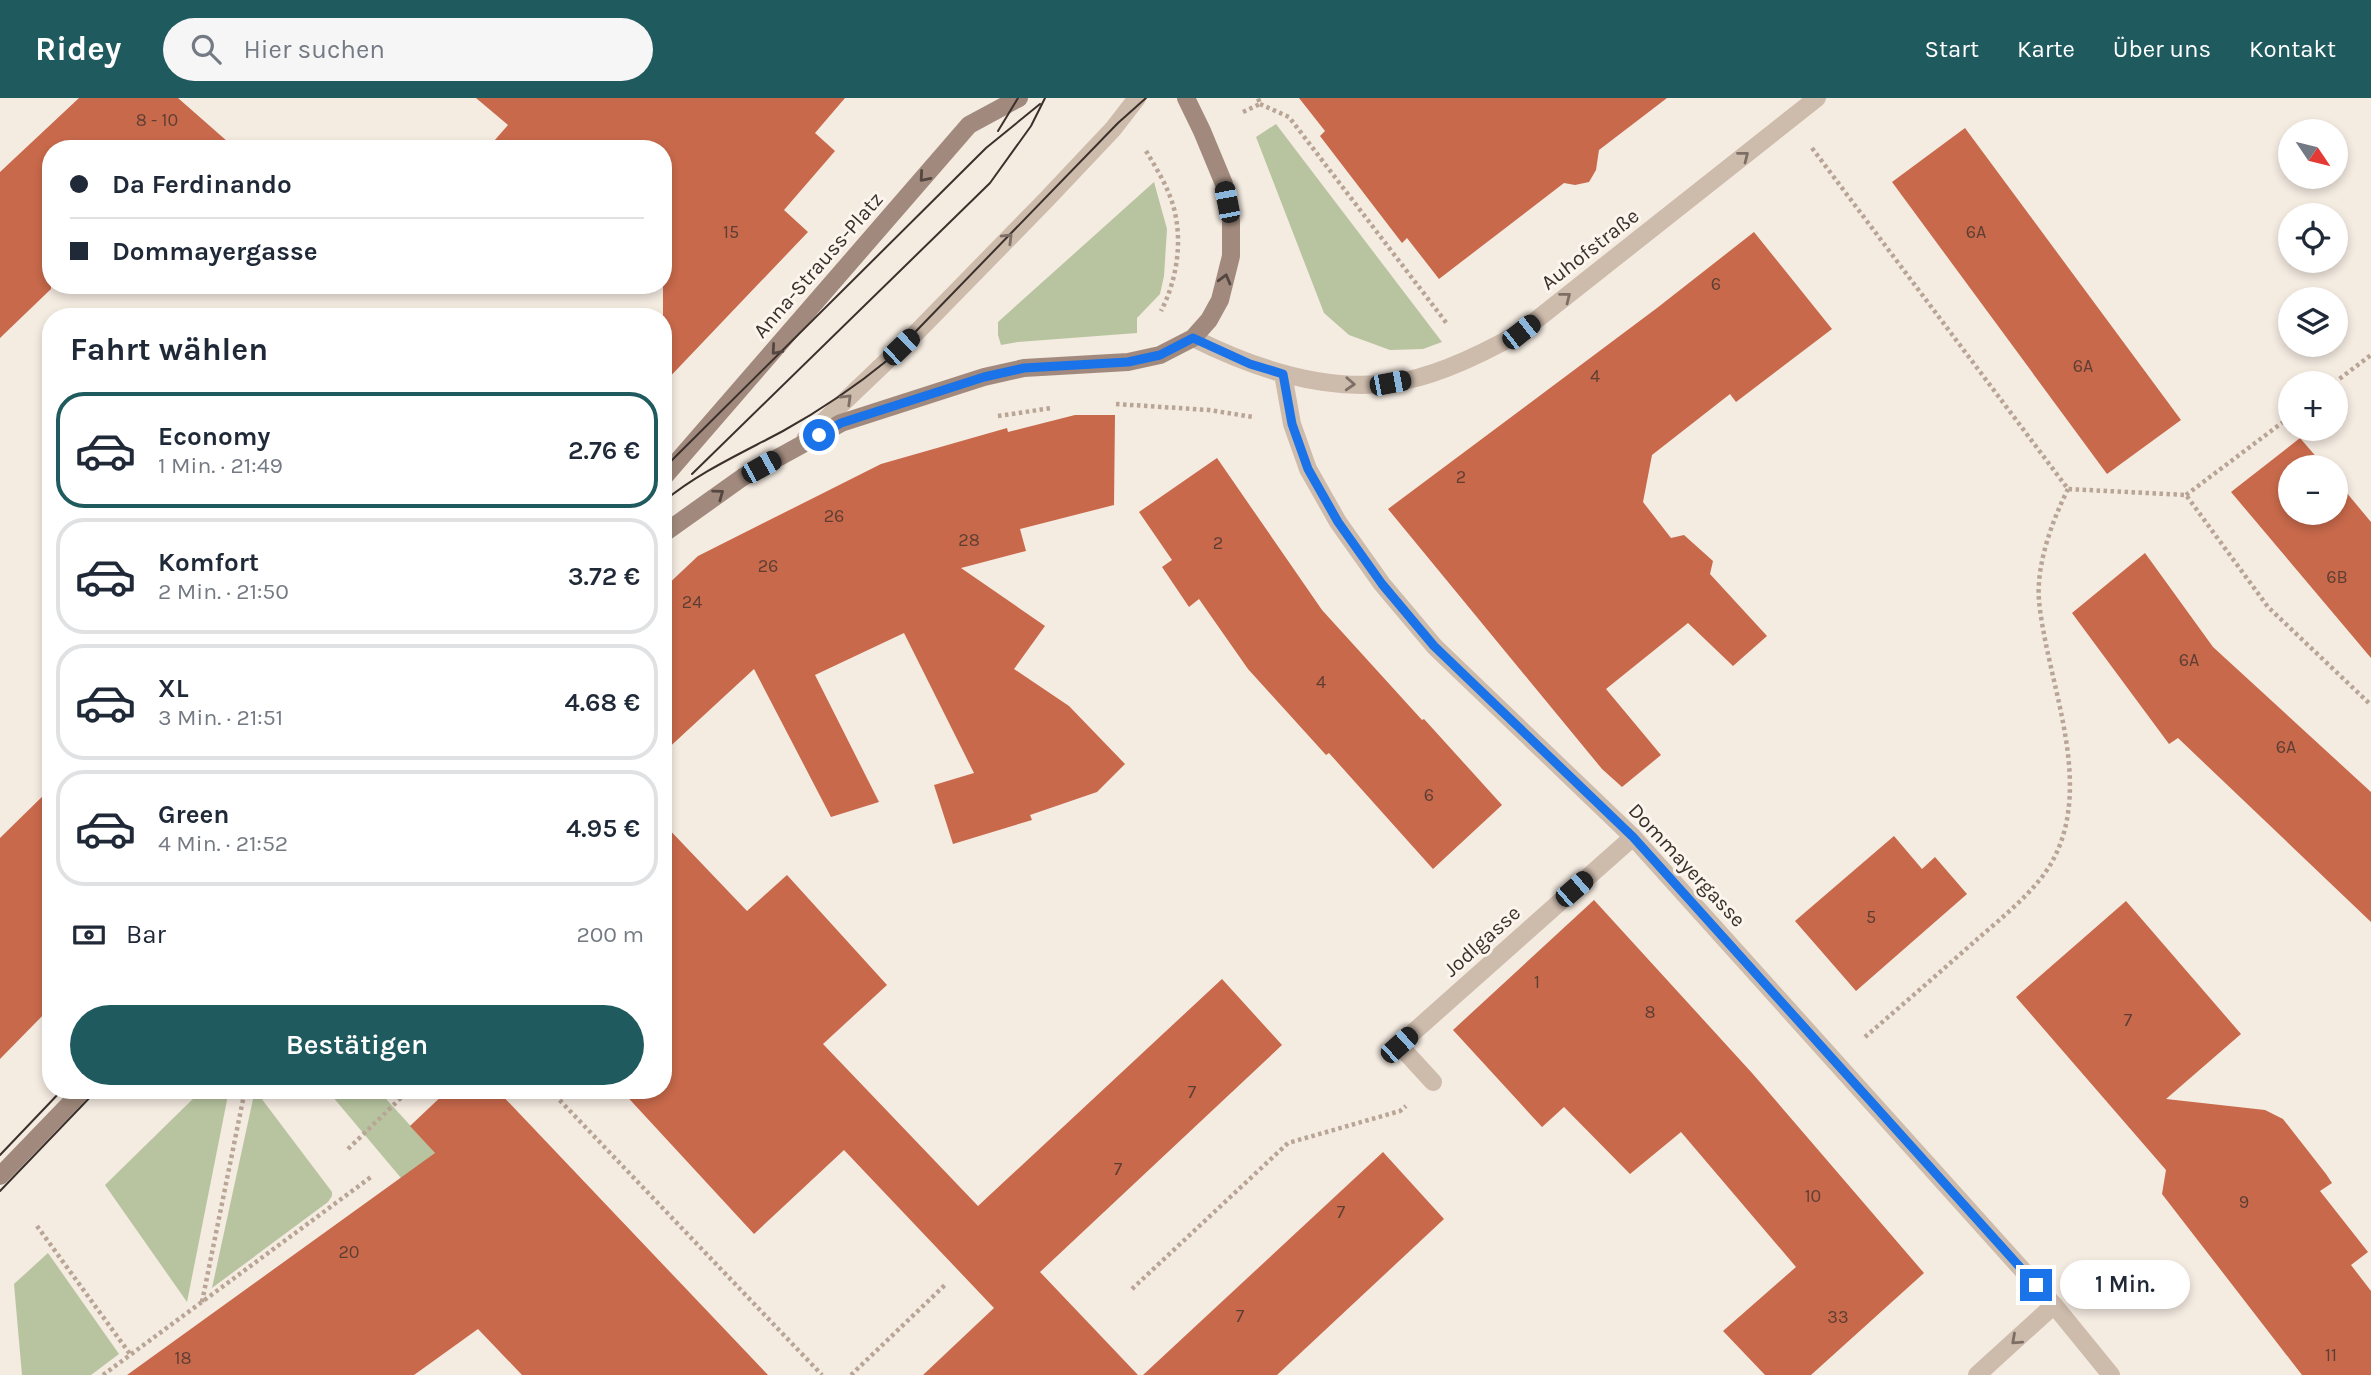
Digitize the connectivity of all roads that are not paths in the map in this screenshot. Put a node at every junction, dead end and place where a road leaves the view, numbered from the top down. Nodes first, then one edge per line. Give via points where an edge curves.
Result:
1 (984, 98) edge
2 (1018, 98) edge
3 (1137, 98) edge
4 (1186, 98) edge
5 (1817, 98) edge
6 (969, 125) junction
7 (1193, 338) junction
8 (1283, 374) junction
9 (798, 446) junction
10 (672, 468) edge
11 (672, 528) edge
12 (1633, 837) junction
13 (1433, 1082) road end
14 (74, 1099) edge
15 (0, 1176) edge
16 (2054, 1305) junction
17 (1977, 1375) edge
18 (2111, 1375) edge

1 - 6 main road
2 - 6 main road, Anna-Strauss-Platz
9 -> 3 street via 914,335
7 -> 4 main road via 1220,300 1231,256 1231,220 1224,184
8 -> 5 street, Auhofstraße via 1333,383 1390,383 1482,354 1521,332
6 -> 10 main road, Anna-Strauss-Platz
7 - 8 street
7 - 9 main road via 1160,355 1128,362 1024,368 984,377 841,423
8 - 12 street, Dommayergasse via 1292,424 1308,469 1382,584 1434,646
11 -> 9 main road via 743,477
12 - 13 street, Jodlgasse via 1399,1045
12 - 16 street, Dommayergasse
14 - 15 main road
16 -> 17 street
16 - 18 street, Dommayergasse

